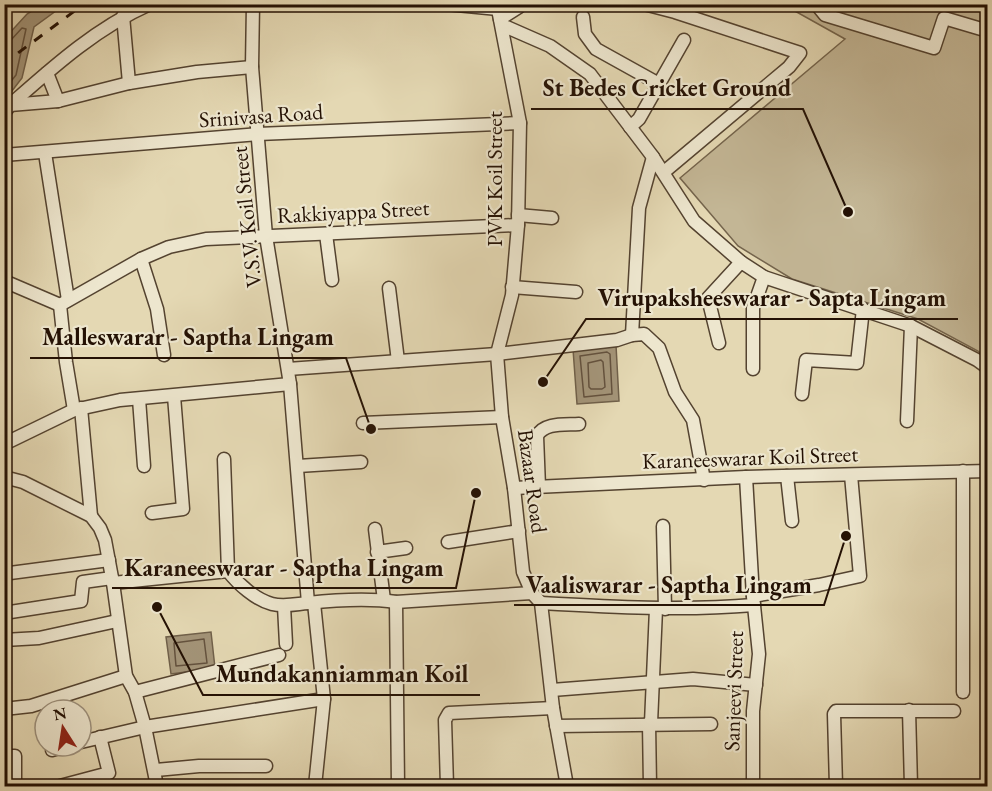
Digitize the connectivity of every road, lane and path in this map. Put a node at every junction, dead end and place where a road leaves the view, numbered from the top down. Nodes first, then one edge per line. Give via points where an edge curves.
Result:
1 (150, 4) edge
2 (253, 4) edge
3 (446, 4) edge
4 (519, 4) edge
5 (644, 4) edge
6 (816, 4) edge
7 (826, 10) edge
8 (499, 14) edge
9 (123, 16) junction
10 (583, 17) dead end
11 (987, 31) edge
12 (684, 40) dead end
13 (252, 67) junction
14 (47, 73) junction
15 (129, 83) junction
16 (658, 84) junction
17 (58, 101) junction
18 (7, 109) edge
19 (520, 123) junction
20 (630, 127) junction
21 (258, 134) junction
22 (45, 153) junction
23 (4, 155) edge
24 (653, 157) junction
25 (664, 172) junction
26 (552, 218) dead end
27 (518, 220) junction
28 (326, 234) junction
29 (266, 236) junction
30 (141, 260) junction
31 (741, 262) junction
32 (764, 277) junction
33 (332, 280) dead end
34 (4, 281) edge
35 (512, 287) junction
36 (389, 288) dead end
37 (576, 292) dead end
38 (64, 302) junction
39 (863, 309) junction
40 (911, 326) junction
41 (632, 334) junction
42 (719, 343) dead end
43 (497, 354) junction
44 (164, 355) dead end
45 (398, 361) junction
46 (987, 368) edge
47 (288, 369) junction
48 (753, 369) dead end
49 (290, 384) junction
50 (802, 394) dead end
51 (174, 396) junction
52 (139, 399) junction
53 (78, 409) junction
54 (502, 417) junction
55 (907, 421) dead end
56 (363, 423) dead end
57 (579, 424) dead end
58 (4, 444) edge
59 (224, 459) dead end
60 (361, 462) dead end
61 (144, 466) dead end
62 (298, 466) junction
63 (963, 471) junction
64 (987, 471) edge
65 (851, 475) junction
66 (787, 476) junction
67 (4, 477) edge
68 (746, 477) junction
69 (704, 480) junction
70 (539, 486) junction
71 (514, 488) junction
72 (152, 513) dead end
73 (91, 516) junction
74 (792, 521) dead end
75 (663, 526) dead end
76 (375, 529) dead end
77 (519, 531) junction
78 (448, 542) dead end
79 (406, 548) dead end
80 (376, 552) junction
81 (109, 560) junction
82 (228, 571) junction
83 (10, 573) dead end
84 (113, 580) junction
85 (532, 593) junction
86 (754, 600) junction
87 (390, 601) junction
88 (311, 603) junction
89 (541, 603) junction
90 (284, 606) junction
91 (661, 609) junction
92 (4, 613) edge
93 (117, 621) junction
94 (4, 640) edge
95 (126, 676) junction
96 (653, 682) junction
97 (756, 685) junction
98 (552, 690) junction
99 (135, 692) junction
100 (963, 692) dead end
101 (324, 699) junction
102 (553, 708) junction
103 (4, 709) edge
104 (909, 710) junction
105 (954, 711) dead end
106 (650, 723) junction
107 (711, 724) dead end
108 (556, 726) junction
109 (145, 727) junction
110 (100, 737) junction
111 (93, 739) edge
112 (4, 756) edge
113 (266, 766) dead end
114 (156, 770) junction
115 (15, 786) edge
116 (60, 786) edge
117 (158, 786) edge
118 (315, 786) edge
119 (398, 786) edge
120 (447, 786) edge
121 (567, 786) edge
122 (650, 786) edge
123 (753, 786) edge
124 (836, 786) edge
125 (911, 786) edge

1 - 9 street
2 - 13 street, V.S.V. Koil Street
3 - 8 street
4 - 8 street
5 - 25 street via 800,53 789,67
6 - 7 street
7 - 11 street via 934,48 944,18
8 - 19 street, PVK Koil Street
8 - 20 street via 590,74
9 - 14 street
9 - 15 street
10 - 16 street via 585,34 596,50
12 - 16 street
13 - 15 street
13 - 21 street, V.S.V. Koil Street
14 - 17 street
14 - 18 street
15 - 17 street
16 - 20 street via 639,119
17 - 18 street
19 - 21 street, Srinivasa Road
19 - 27 street, PVK Koil Street
20 - 24 street
21 - 22 street, Srinivasa Road
21 - 29 street, V.S.V. Koil Street
22 - 23 street, Srinivasa Road
22 - 38 street
24 - 25 street
24 - 41 street via 639,208
25 - 31 street via 694,220
26 - 27 street, Rakkiyappa Street
27 - 28 street, Rakkiyappa Street
27 - 35 street, PVK Koil Street
28 - 29 street, Rakkiyappa Street
28 - 33 street
29 - 30 street, Rakkiyappa Street via 206,239 170,247
29 - 47 street, V.S.V. Koil Street
30 - 38 street, Rakkiyappa Street
30 - 44 street via 158,309
31 - 32 street
31 - 42 street via 708,298
32 - 39 street
32 - 48 street via 753,308
34 - 38 street
35 - 37 street
35 - 43 street, PVK Koil Street
36 - 45 street
38 - 53 street via 66,362
39 - 40 street
39 - 50 street via 857,363 806,360
40 - 46 street
40 - 55 street
41 - 43 street via 617,340
41 - 69 street via 644,334 659,348 675,392 693,420
43 - 45 street
43 - 54 street, Bazaar Road
45 - 47 street
47 - 49 street, V.S.V. Koil Street
49 - 51 street
49 - 62 street, V.S.V. Koil Street
51 - 52 street
51 - 72 street via 183,509
52 - 53 street
52 - 61 street
53 - 58 street
53 - 73 street
54 - 56 street
54 - 71 street, Bazaar Road
57 - 70 street via 546,426 539,432
59 - 82 street
60 - 62 street
62 - 88 street, V.S.V. Koil Street
63 - 64 street, Karaneeswarar Koil Street
63 - 65 street, Karaneeswarar Koil Street
63 - 100 street
65 - 66 street, Karaneeswarar Koil Street
65 - 86 street via 860,576
66 - 68 street, Karaneeswarar Koil Street
66 - 74 street
67 - 73 street via 23,482
68 - 69 street, Karaneeswarar Koil Street
68 - 86 street, Sanjeevi Street
69 - 70 street, Karaneeswarar Koil Street
70 - 71 street, Karaneeswarar Koil Street
71 - 77 street, Bazaar Road
73 - 81 street via 105,540
75 - 91 street
76 - 80 street
77 - 78 street
77 - 85 street, Bazaar Road via 523,572
79 - 80 street
80 - 87 street
81 - 83 street
81 - 84 street
82 - 84 street
82 - 90 street via 263,601
84 - 92 street via 83,582 81,601
84 - 93 street
85 - 87 street
85 - 89 street, Bazaar Road
86 - 91 street via 714,608
86 - 97 street, Sanjeevi Street via 759,654
87 - 88 street
87 - 119 street
88 - 90 street
88 - 101 street, V.S.V. Koil Street
89 - 91 street
89 - 98 street
90 - 99 street via 283,649
91 - 96 street
93 - 94 street via 39,638
93 - 95 street
95 - 99 street
95 - 103 street via 31,706
96 - 97 street via 693,679
96 - 98 street
96 - 106 street
97 - 123 street, Sanjeevi Street via 751,740
98 - 102 street
99 - 109 street
101 - 109 street
101 - 118 street, V.S.V. Koil Street
102 - 108 street
102 - 120 street via 449,713 445,720
104 - 105 street
104 - 124 street via 836,711
104 - 125 street
106 - 107 street
106 - 108 street
106 - 122 street
108 - 121 street
109 - 110 street
109 - 114 street
110 - 111 street
110 - 116 street via 109,773
112 - 115 street via 15,756
113 - 114 street
114 - 117 street

